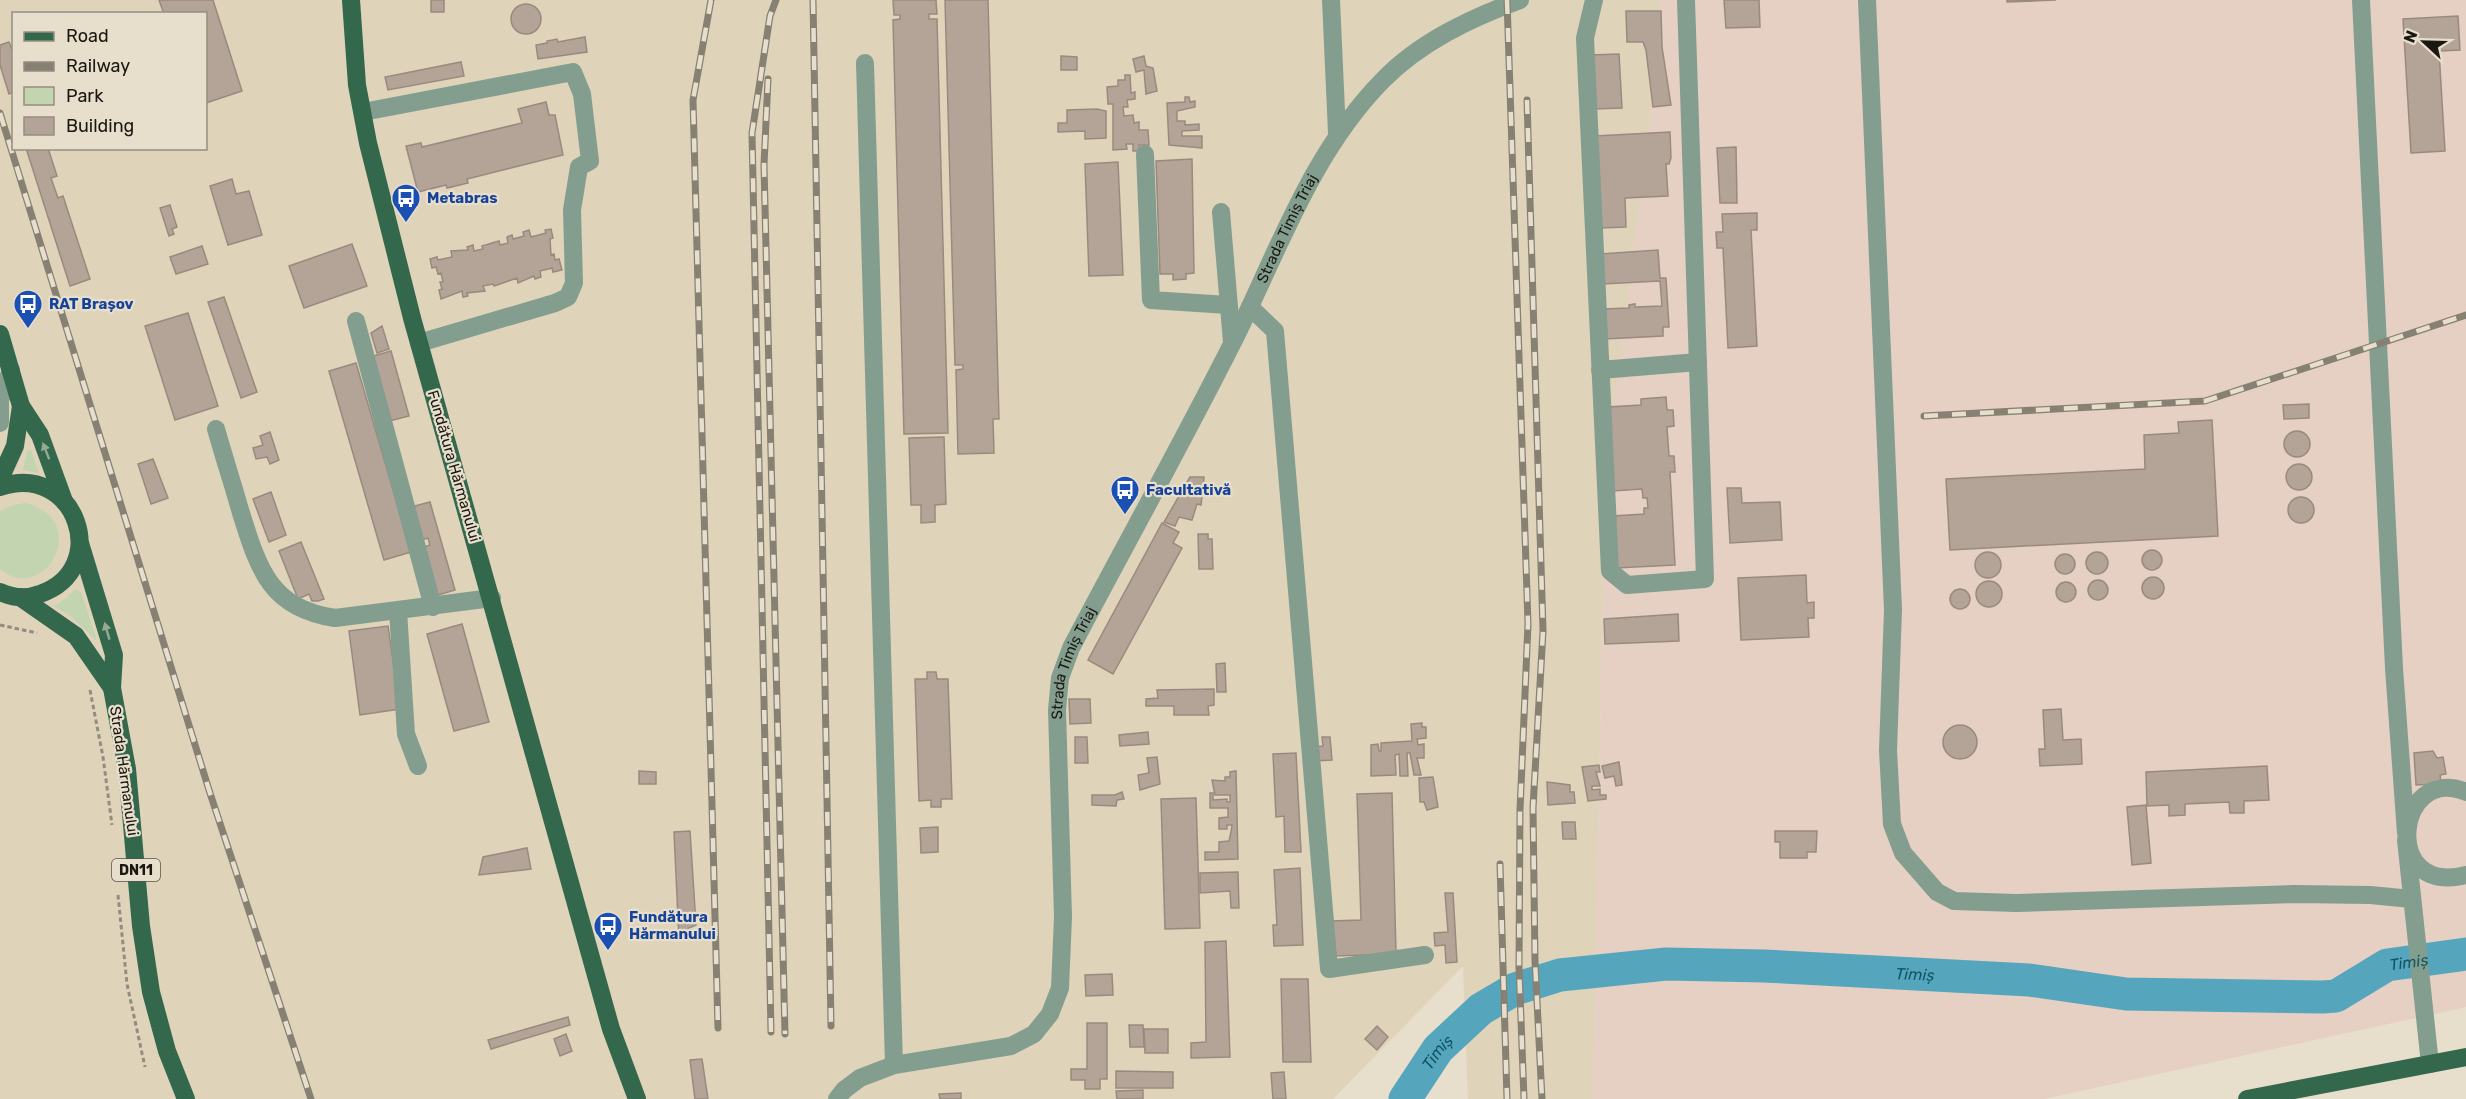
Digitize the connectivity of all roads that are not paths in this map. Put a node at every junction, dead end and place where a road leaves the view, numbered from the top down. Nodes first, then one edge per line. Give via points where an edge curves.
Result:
1 (351, 0) edge
2 (1330, 0) edge
3 (1520, 0) edge
4 (1594, 0) edge
5 (1686, 0) edge
6 (1867, 0) edge
7 (2361, 0) edge
8 (865, 63) dead end
9 (363, 112) junction
10 (1337, 133) junction
11 (1145, 154) dead end
12 (1221, 212) dead end
13 (1228, 304) junction
14 (1250, 307) junction
15 (356, 321) dead end
16 (0, 334) edge
17 (419, 343) junction
18 (1232, 344) junction
19 (1698, 362) junction
20 (11, 370) junction
21 (1600, 370) junction
22 (21, 405) junction
23 (0, 423) edge
24 (216, 429) dead end
25 (0, 479) edge
26 (0, 487) edge
27 (64, 501) junction
28 (80, 543) junction
29 (8, 597) edge
30 (492, 598) junction
31 (433, 607) junction
32 (398, 611) junction
33 (112, 688) junction
34 (418, 766) dead end
35 (2466, 792) edge
36 (2406, 837) junction
37 (2466, 875) edge
38 (2413, 907) junction
39 (1425, 955) dead end
40 (2466, 1057) edge
41 (2430, 1064) junction
42 (894, 1065) junction
43 (186, 1099) edge
44 (637, 1099) edge
45 (837, 1099) edge
46 (2247, 1099) edge

1 - 9 main road, Fundătura Hărmanului via 357,85
2 - 10 street
3 - 10 street, Strada Timiș Triaj via 1482,14 1419,50 1384,79
4 - 21 street via 1585,38
5 - 19 street
6 - 38 street via 1893,610 1888,750 1892,824 1903,853 1937,892 1954,901 2016,903 2295,894 2370,895
7 - 36 street
8 - 42 street
9 - 17 main road, Fundătura Hărmanului
9 - 17 street via 573,72 582,94 590,161 579,167 572,210 574,283 568,297
10 - 14 street, Strada Timiș Triaj via 1307,186
11 - 13 street via 1151,300
12 - 13 street
13 - 18 street
14 - 18 street, Strada Timiș Triaj
14 - 39 street via 1275,331 1329,969
15 - 31 street
16 - 20 main road, Strada Hărmanului / DN11
17 - 30 main road, Fundătura Hărmanului
18 - 42 street, Strada Timiș Triaj via 1071,648 1060,678 1057,710 1063,917 1060,988 1050,1014 1034,1034 1011,1046
19 - 21 street
19 - 21 street via 1705,579 1627,585 1610,571
20 - 22 main road, Strada Hărmanului / DN11
20 - 23 street via 0,400
22 - 25 main road, Strada Hărmanului / DN11 via 15,446
27 -> 22 main road, Strada Hărmanului / DN11 via 40,435
24 - 32 street via 256,563 273,588 311,615 335,618
26 - 27 main road via 34,484
27 - 28 main road, Strada Hărmanului / DN11 via 76,520
28 - 29 main road, Strada Hărmanului / DN11 via 74,564 62,581 45,592
33 -> 28 main road, Strada Hărmanului / DN11 via 114,655
29 - 33 main road, Strada Hărmanului / DN11 via 76,636
30 - 31 street
30 - 44 main road, Fundătura Hărmanului via 611,1029
31 - 32 street
32 - 34 street via 406,734
33 - 43 main road, Strada Hărmanului / DN11 via 127,770 151,992 167,1051
35 - 36 street via 2454,789 2429,794 2412,810
36 - 37 street via 2410,854 2421,868 2437,876
36 - 38 street
38 - 41 street
40 - 41 main road
41 - 46 main road
42 - 45 street, Strada Timiș Triaj via 860,1078

